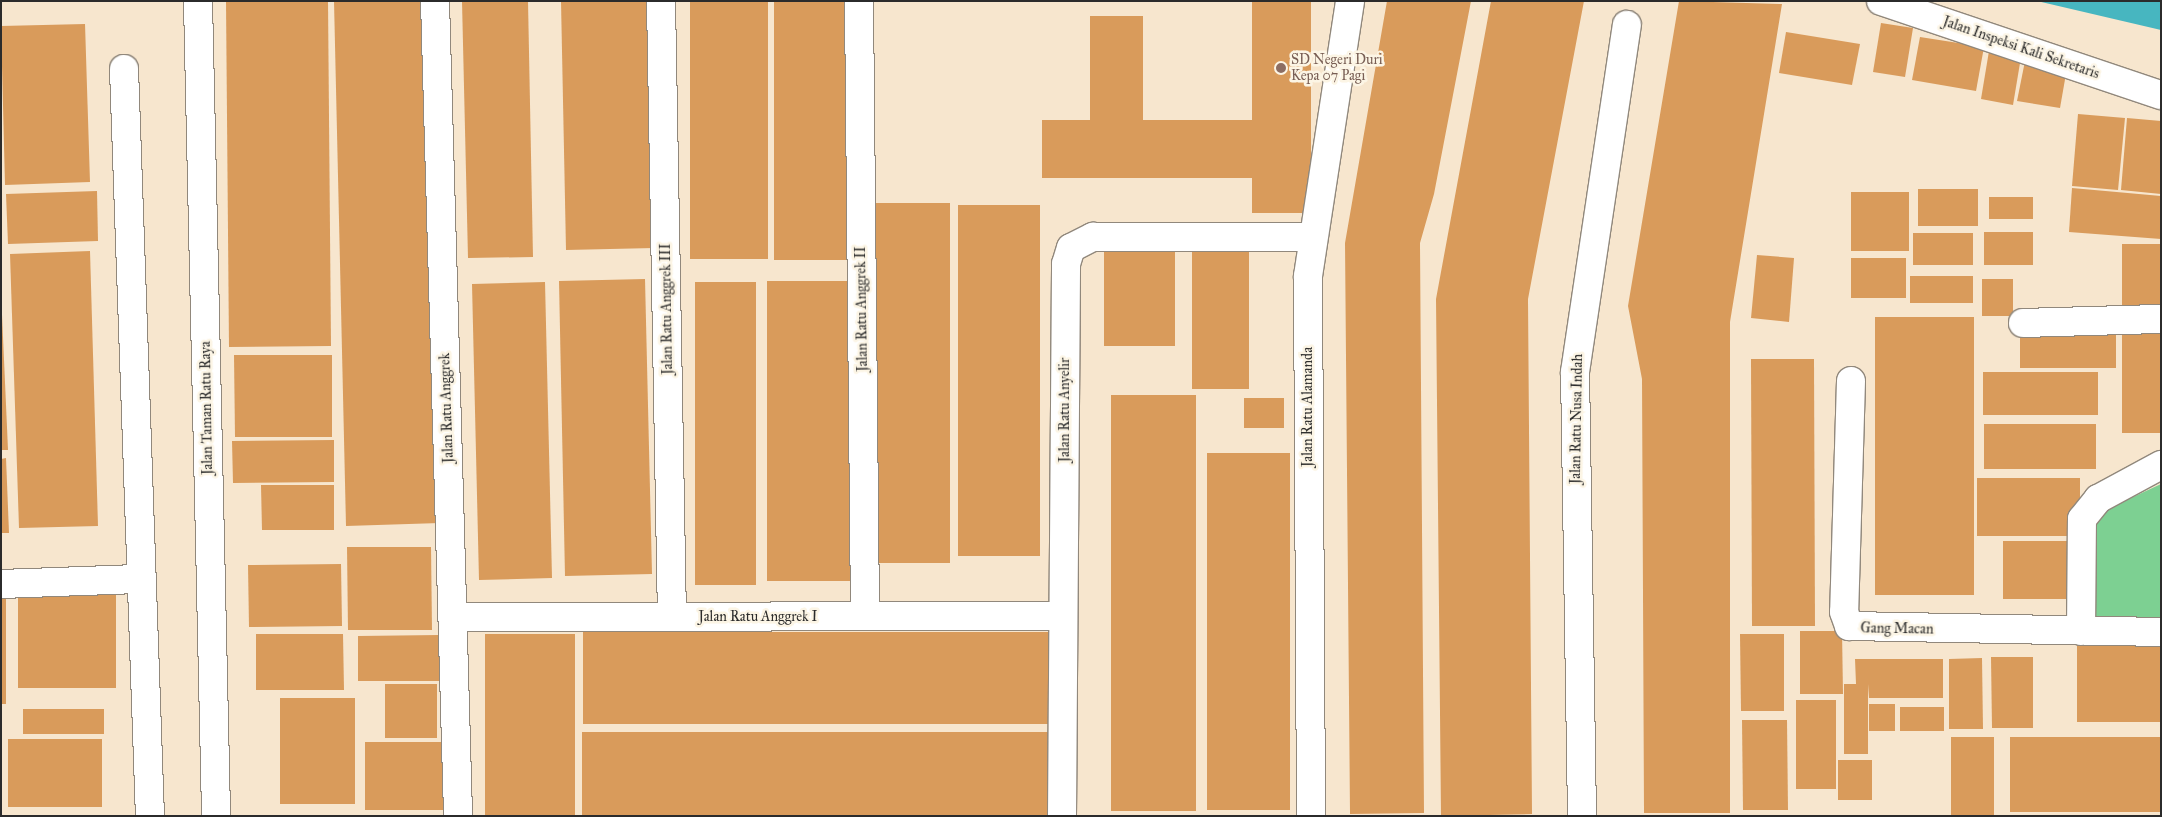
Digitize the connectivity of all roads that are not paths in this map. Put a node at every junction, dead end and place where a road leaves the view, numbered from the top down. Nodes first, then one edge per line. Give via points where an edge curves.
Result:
1 (198, 1) edge
2 (435, 1) edge
3 (661, 1) edge
4 (859, 1) edge
5 (1350, 1) edge
6 (1881, 1) edge
7 (1627, 25) dead end
8 (124, 69) dead end
9 (2161, 95) edge
10 (1311, 237) junction
11 (2161, 319) edge
12 (2023, 323) dead end
13 (1851, 381) dead end
14 (2161, 465) edge
15 (140, 579) junction
16 (1, 584) edge
17 (865, 616) junction
18 (1063, 616) junction
19 (454, 617) junction
20 (672, 617) junction
21 (2081, 631) junction
22 (2161, 632) edge
23 (150, 816) edge
24 (216, 816) edge
25 (458, 816) edge
26 (1062, 816) edge
27 (1311, 816) edge
28 (1582, 816) edge

1 - 24 street, Jalan Taman Ratu Raya
2 - 19 street, Jalan Ratu Anggrek
3 - 20 street, Jalan Ratu Anggrek III
4 - 17 street, Jalan Ratu Anggrek II
5 - 10 street, Jalan Ratu Alamanda
6 - 9 street, Jalan Inspeksi Kali Sekretaris
7 - 28 street, Jalan Ratu Nusa Indah via 1575,372
8 - 15 street
10 - 18 street, Jalan Ratu Anyelir via 1093,237 1071,248 1066,264
10 - 27 street, Jalan Ratu Alamanda
11 - 12 street
13 - 21 street, Gang Macan via 1844,612 1849,626
14 - 21 street via 2098,499 2082,519
15 - 16 street
15 - 23 street
17 - 18 street, Jalan Ratu Anggrek I
17 - 20 street, Jalan Ratu Anggrek I
18 - 26 street, Jalan Ratu Anyelir
19 - 20 street, Jalan Ratu Anggrek I
19 - 25 street, Jalan Ratu Anggrek
21 - 22 street, Gang Macan

